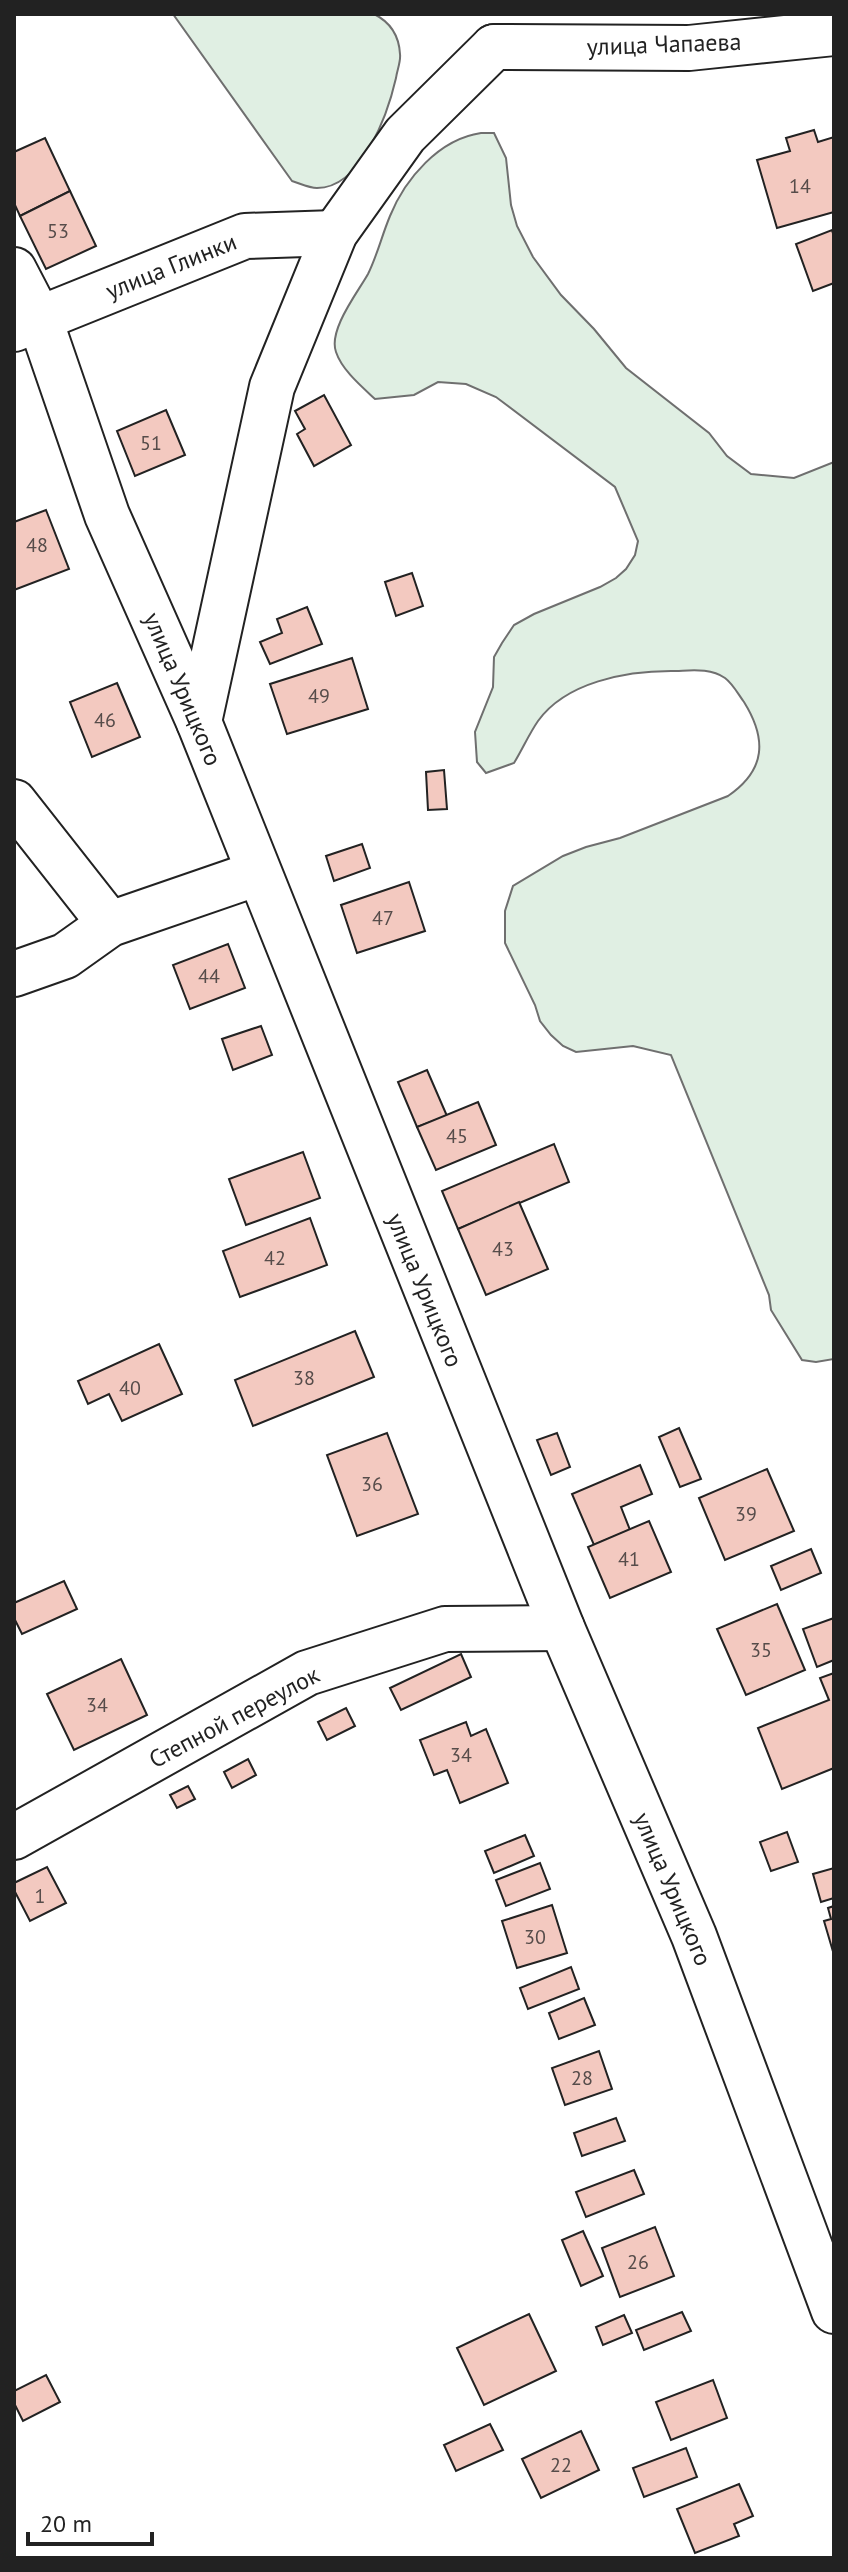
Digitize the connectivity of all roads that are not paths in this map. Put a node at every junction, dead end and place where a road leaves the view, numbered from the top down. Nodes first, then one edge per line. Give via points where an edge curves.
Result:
1 (488, 31) edge
2 (834, 33) edge
3 (335, 233) junction
4 (14, 270) edge
5 (27, 325) edge
6 (199, 722) junction
7 (14, 802) edge
8 (258, 873) junction
9 (110, 924) junction
10 (14, 974) edge
11 (562, 1628) junction
12 (14, 1837) edge
13 (834, 2311) edge

1 - 2 street, улица Чапаева via 689,48
1 - 3 street
3 - 5 street, улица Глинки via 245,236
3 - 6 street via 272,387
4 - 5 street, улица Урицкого
5 - 6 street, улица Урицкого
6 - 8 street, улица Урицкого
7 - 9 street
8 - 9 street
8 - 11 street, улица Урицкого
9 - 10 street via 65,956
11 - 12 street, Степной переулок via 445,1629 307,1673
11 - 13 street, улица Урицкого via 694,1936

